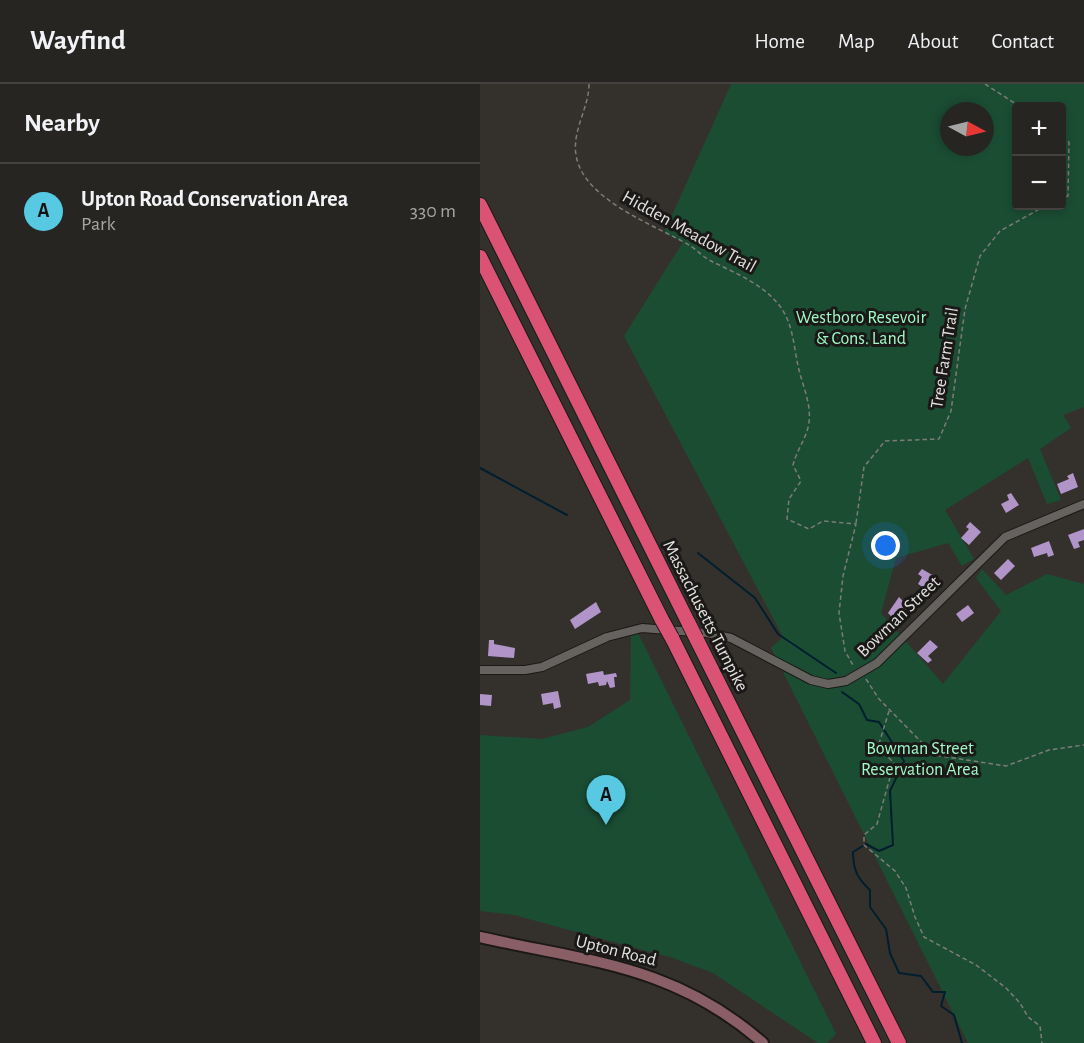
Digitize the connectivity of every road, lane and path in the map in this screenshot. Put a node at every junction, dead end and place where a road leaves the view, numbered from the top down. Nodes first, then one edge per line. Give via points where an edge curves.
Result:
1 (589, 84) edge
2 (985, 84) edge
3 (1013, 102) edge
4 (1066, 140) edge
5 (1066, 197) edge
6 (480, 205) edge
7 (1039, 210) edge
8 (480, 256) edge
9 (1084, 504) edge
10 (856, 524) junction
11 (480, 670) edge
12 (862, 673) junction
13 (889, 710) junction
14 (1084, 745) edge
15 (480, 937) edge
16 (764, 1043) edge
17 (874, 1043) edge
18 (899, 1043) edge
19 (1042, 1043) edge

1 - 10 path, Hidden Meadow Trail via 576,155 588,181 600,195 621,208 690,245 708,260 756,283 788,320 809,400 807,431 793,465 801,480 789,499 787,519 809,529 823,521
2 - 3 path
4 - 5 path via 1070,168
6 - 18 highway, Massachusetts Turnpike, bridge
7 - 10 path, Tree Farm Trail via 1000,231 980,256 964,309 951,411 939,439 885,441 864,467
8 - 17 highway, bridge
9 - 12 street, Bowman Street via 1005,537 890,651
10 - 12 path via 843,576 839,613 845,651
11 - 12 street, Bowman Street via 542,667 607,637 642,628 731,638 794,672 828,684
12 - 13 path
13 - 14 path via 934,755 957,760 1006,766 1049,750
13 - 19 path via 878,747 894,764 877,824 864,836 864,845 895,871 906,888 924,937 976,965 1006,988 1040,1026
15 - 16 main road, Upton Road via 655,976 711,1005

